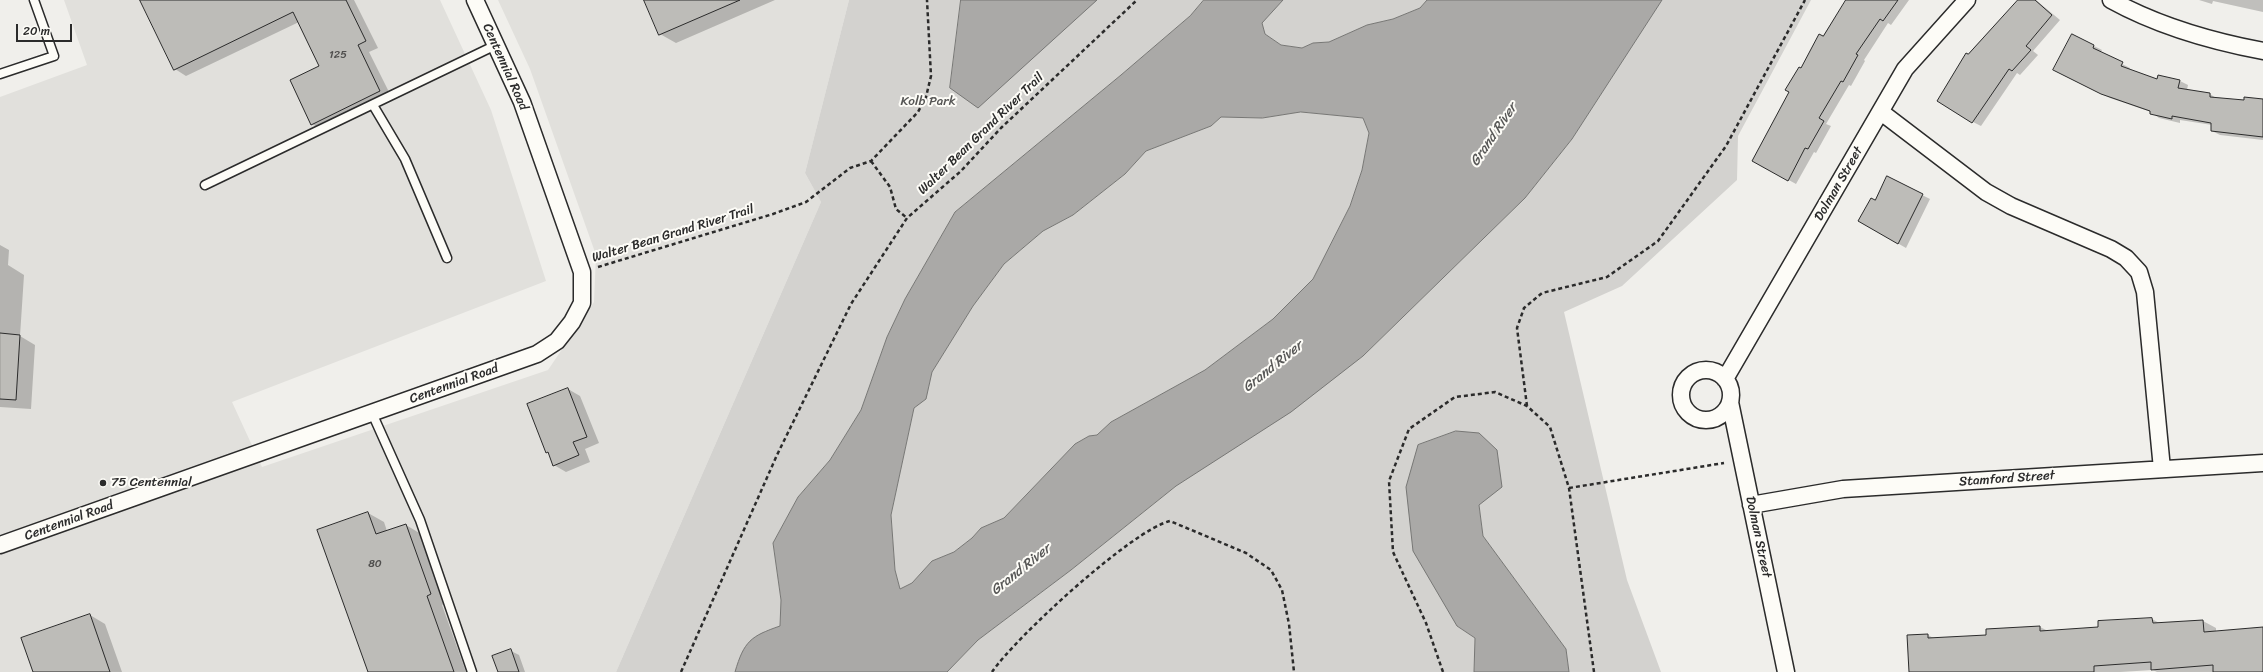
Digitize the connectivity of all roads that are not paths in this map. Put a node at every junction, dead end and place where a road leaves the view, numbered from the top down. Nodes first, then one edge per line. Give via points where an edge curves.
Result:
1 (34, 0) edge
2 (475, 0) edge
3 (1967, 0) edge
4 (2111, 0) edge
5 (496, 45) junction
6 (2263, 51) edge
7 (0, 74) edge
8 (373, 105) junction
9 (1881, 112) junction
10 (205, 186) dead end
11 (447, 258) dead end
12 (1725, 379) junction
13 (1730, 402) junction
14 (372, 413) junction
15 (2263, 463) edge
16 (2162, 469) junction
17 (1752, 505) junction
18 (0, 545) edge
19 (472, 672) edge
20 (1786, 672) edge

1 - 7 lane via 54,56
2 - 5 street, Centennial Road
3 - 9 street, Dolman Street via 1905,69
4 - 6 street via 2188,33
5 - 8 lane
5 - 14 street, Centennial Road via 522,102 582,272 582,303 572,322 557,341 537,354
8 - 10 lane
8 - 11 lane via 405,159
9 - 12 street, Dolman Street
9 - 16 street via 1986,192 2044,221 2111,248 2126,258 2139,272 2145,292
12 - 13 street, Dolman Street via 1730,386
12 - 13 street via 1711,370 1694,373 1682,385 1681,401 1690,415 1705,421 1721,416
13 - 17 street, Dolman Street
14 - 18 street, Centennial Road
14 - 19 lane via 420,520
15 - 16 street, Stamford Street
16 - 17 street, Stamford Street via 1844,489
17 - 20 street, Dolman Street

